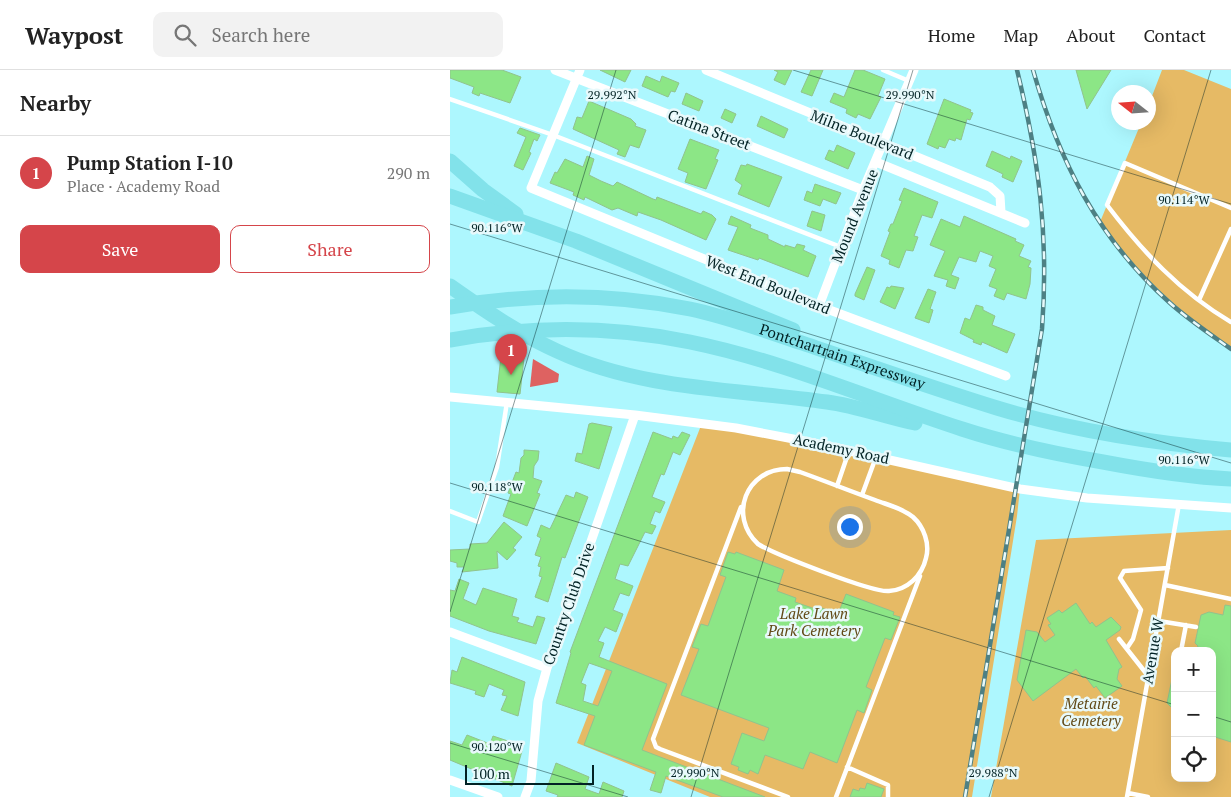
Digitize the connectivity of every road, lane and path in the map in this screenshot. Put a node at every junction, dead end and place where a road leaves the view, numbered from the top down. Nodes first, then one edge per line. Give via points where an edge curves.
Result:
1 (555, 70) edge
2 (706, 70) edge
3 (883, 70) edge
4 (914, 70) edge
5 (579, 74) edge
6 (909, 81) junction
7 (450, 99) edge
8 (553, 136) junction
9 (883, 144) junction
10 (450, 161) edge
11 (876, 162) junction
12 (863, 190) junction
13 (450, 196) edge
14 (1231, 208) edge
15 (1001, 212) junction
16 (1025, 223) dead end
17 (534, 226) junction
18 (1231, 228) edge
19 (841, 247) junction
20 (450, 286) edge
21 (1199, 300) junction
22 (819, 306) junction
23 (450, 307) edge
24 (1231, 322) edge
25 (450, 340) edge
26 (1006, 376) dead end
27 (941, 389) junction
28 (450, 397) edge
29 (507, 402) junction
30 (635, 415) junction
31 (964, 430) junction
32 (1231, 450) edge
33 (850, 451) junction
34 (876, 457) junction
35 (1227, 480) edge
36 (837, 486) junction
37 (862, 495) junction
38 (744, 501) junction
39 (1179, 504) junction
40 (1231, 508) edge
41 (450, 511) edge
42 (923, 568) junction
43 (1168, 568) junction
44 (1165, 585) junction
45 (1231, 599) edge
46 (1159, 621) junction
47 (1186, 625) junction
48 (1196, 627) dead end
49 (450, 632) edge
50 (1119, 639) dead end
51 (1182, 647) edge
52 (1127, 648) junction
53 (547, 668) junction
54 (1149, 677) junction
55 (847, 767) junction
56 (450, 780) edge
57 (1128, 795) edge
58 (498, 797) edge
59 (526, 797) edge
60 (788, 797) edge
61 (836, 797) edge
62 (888, 797) edge
63 (1148, 797) edge

1 - 5 street, Catina Street
2 - 9 street, Milne Boulevard
3 - 6 lane
4 - 6 street, Mound Avenue
5 - 8 street
5 - 12 street, Catina Street
6 - 9 street, Mound Avenue
7 - 8 lane
8 - 19 lane
8 - 22 street, West End Boulevard via 531,188
9 - 11 street, Mound Avenue
9 - 15 street, Milne Boulevard via 990,187 1000,196
10 - 17 highway via 483,190
11 - 12 street, Mound Avenue
11 - 15 street, Milne Boulevard
12 - 19 street, Mound Avenue
13 - 17 highway
14 - 21 lane via 1125,162 1107,205 1140,248
15 - 16 street, Milne Boulevard
17 - 27 highway
18 - 21 lane
19 - 22 street, Mound Avenue
20 - 31 highway via 490,314 557,351 646,380 830,402 914,423
21 - 24 lane
22 - 26 street, West End Boulevard
23 - 27 highway, Pontchartrain Expressway via 560,296 650,302 725,318
25 - 31 highway, Pontchartrain Expressway via 537,330 593,330 690,342 771,364
27 - 32 highway, Pontchartrain Expressway via 1055,423 1135,439
28 - 29 street, Academy Road
29 - 30 street, Academy Road
29 - 41 lane via 498,467 478,522
30 - 33 street, Academy Road via 736,428
30 - 53 street, Country Club Drive
31 - 35 highway, Pontchartrain Expressway via 1054,453 1140,469
33 - 34 street, Academy Road
33 - 36 lane
34 - 37 lane
34 - 39 street, Academy Road via 1020,489 1087,498
36 - 37 lane
36 - 38 lane via 794,470 780,469 757,480
37 - 42 lane via 905,512 916,521 927,543
38 - 42 lane via 744,523 758,544 864,586 882,591 896,590 912,582
38 - 60 lane via 653,739 660,749
39 - 40 street, Academy Road
39 - 43 lane, Avenue W
42 - 55 lane
43 - 44 lane, Avenue W
43 - 52 lane via 1124,571 1120,578 1142,610 1133,640
44 - 45 lane
44 - 46 lane, Avenue W
46 - 47 lane
46 - 54 lane, Avenue W
47 - 48 lane
47 - 51 lane
49 - 53 street
50 - 52 lane
52 - 54 lane
53 - 59 street, Country Club Drive via 538,701 531,781
54 - 57 lane, Avenue W
55 - 61 lane
55 - 62 lane via 888,785
56 - 58 street
57 - 63 lane

